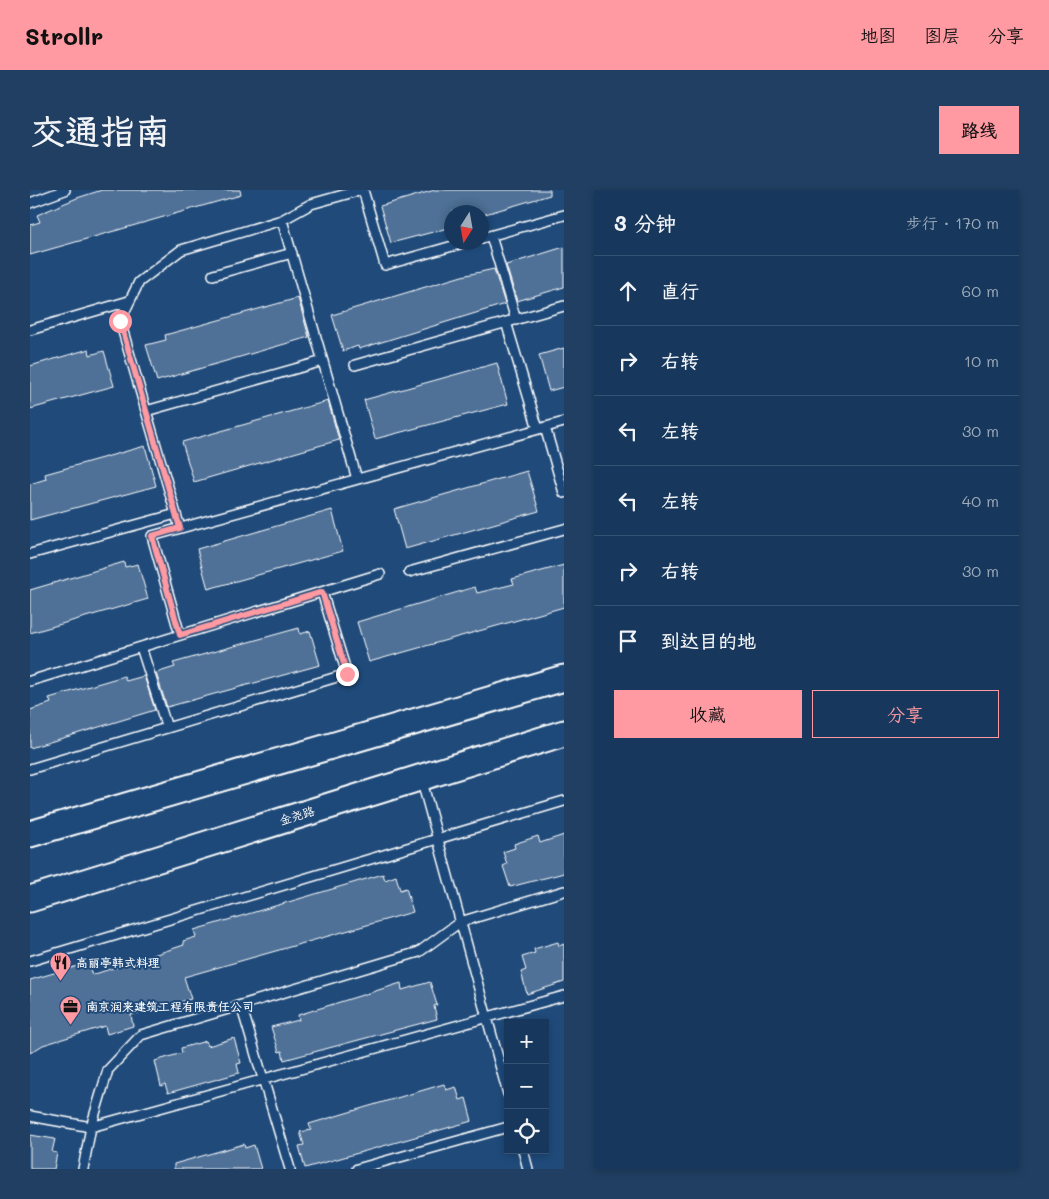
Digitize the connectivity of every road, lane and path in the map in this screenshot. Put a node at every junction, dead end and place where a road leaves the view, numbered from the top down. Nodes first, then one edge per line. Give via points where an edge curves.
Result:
1 (65, 190) edge
2 (362, 190) edge
3 (30, 203) edge
4 (564, 216) edge
5 (282, 220) junction
6 (489, 236) edge
7 (489, 245) edge
8 (444, 248) edge
9 (292, 253) junction
10 (213, 275) dead end
11 (130, 301) junction
12 (564, 306) edge
13 (516, 320) junction
14 (506, 322) junction
15 (30, 330) edge
16 (323, 361) junction
17 (355, 366) dead end
18 (146, 411) junction
19 (564, 422) edge
20 (541, 428) junction
21 (357, 479) junction
22 (564, 493) edge
23 (176, 514) junction
24 (180, 528) junction
25 (564, 529) edge
26 (30, 554) edge
27 (409, 572) dead end
28 (380, 574) dead end
29 (322, 592) junction
30 (180, 635) junction
31 (141, 647) junction
32 (564, 678) edge
33 (30, 681) edge
34 (167, 728) junction
35 (564, 733) edge
36 (30, 770) edge
37 (420, 778) junction
38 (564, 801) edge
39 (30, 834) edge
40 (438, 839) junction
41 (564, 891) edge
42 (30, 899) edge
43 (460, 922) junction
44 (30, 961) edge
45 (564, 996) edge
46 (241, 1005) junction
47 (487, 1018) junction
48 (263, 1079) junction
49 (504, 1080) edge
50 (30, 1116) edge
51 (91, 1127) junction
52 (504, 1128) edge
53 (524, 1154) edge
54 (83, 1169) edge
55 (290, 1169) edge
56 (357, 1169) edge
57 (528, 1169) edge

1 - 3 lane
2 - 5 lane via 310,204
2 - 8 lane via 384,265
4 - 6 lane
5 - 9 lane
5 - 11 lane via 181,250 139,282
7 - 13 lane
9 - 10 lane
9 - 16 lane
11 - 15 lane
11 - 18 lane via 120,321
12 - 13 lane
13 - 14 lane
14 - 17 lane
14 - 20 lane
16 - 18 lane
16 - 21 lane
18 - 23 lane
19 - 20 lane
20 - 21 lane
20 - 22 lane
21 - 24 lane
23 - 24 lane
23 - 26 lane
24 - 30 lane via 152,536
25 - 27 lane
28 - 29 lane
29 - 30 lane
29 - 34 lane via 347,674
30 - 31 lane
31 - 33 lane
31 - 34 lane
32 - 39 main road
34 - 36 lane
35 - 37 main road, 金尧路
37 - 40 lane
37 - 42 main road, 金尧路
38 - 40 lane
40 - 43 lane
40 - 44 lane
41 - 43 lane
43 - 46 lane via 419,952
43 - 47 lane
45 - 47 lane
46 - 48 lane
46 - 51 lane via 140,1035 108,1070
47 - 48 lane
47 - 49 lane
48 - 51 lane
48 - 55 lane
50 - 51 lane
51 - 54 lane
52 - 56 lane
53 - 57 lane

